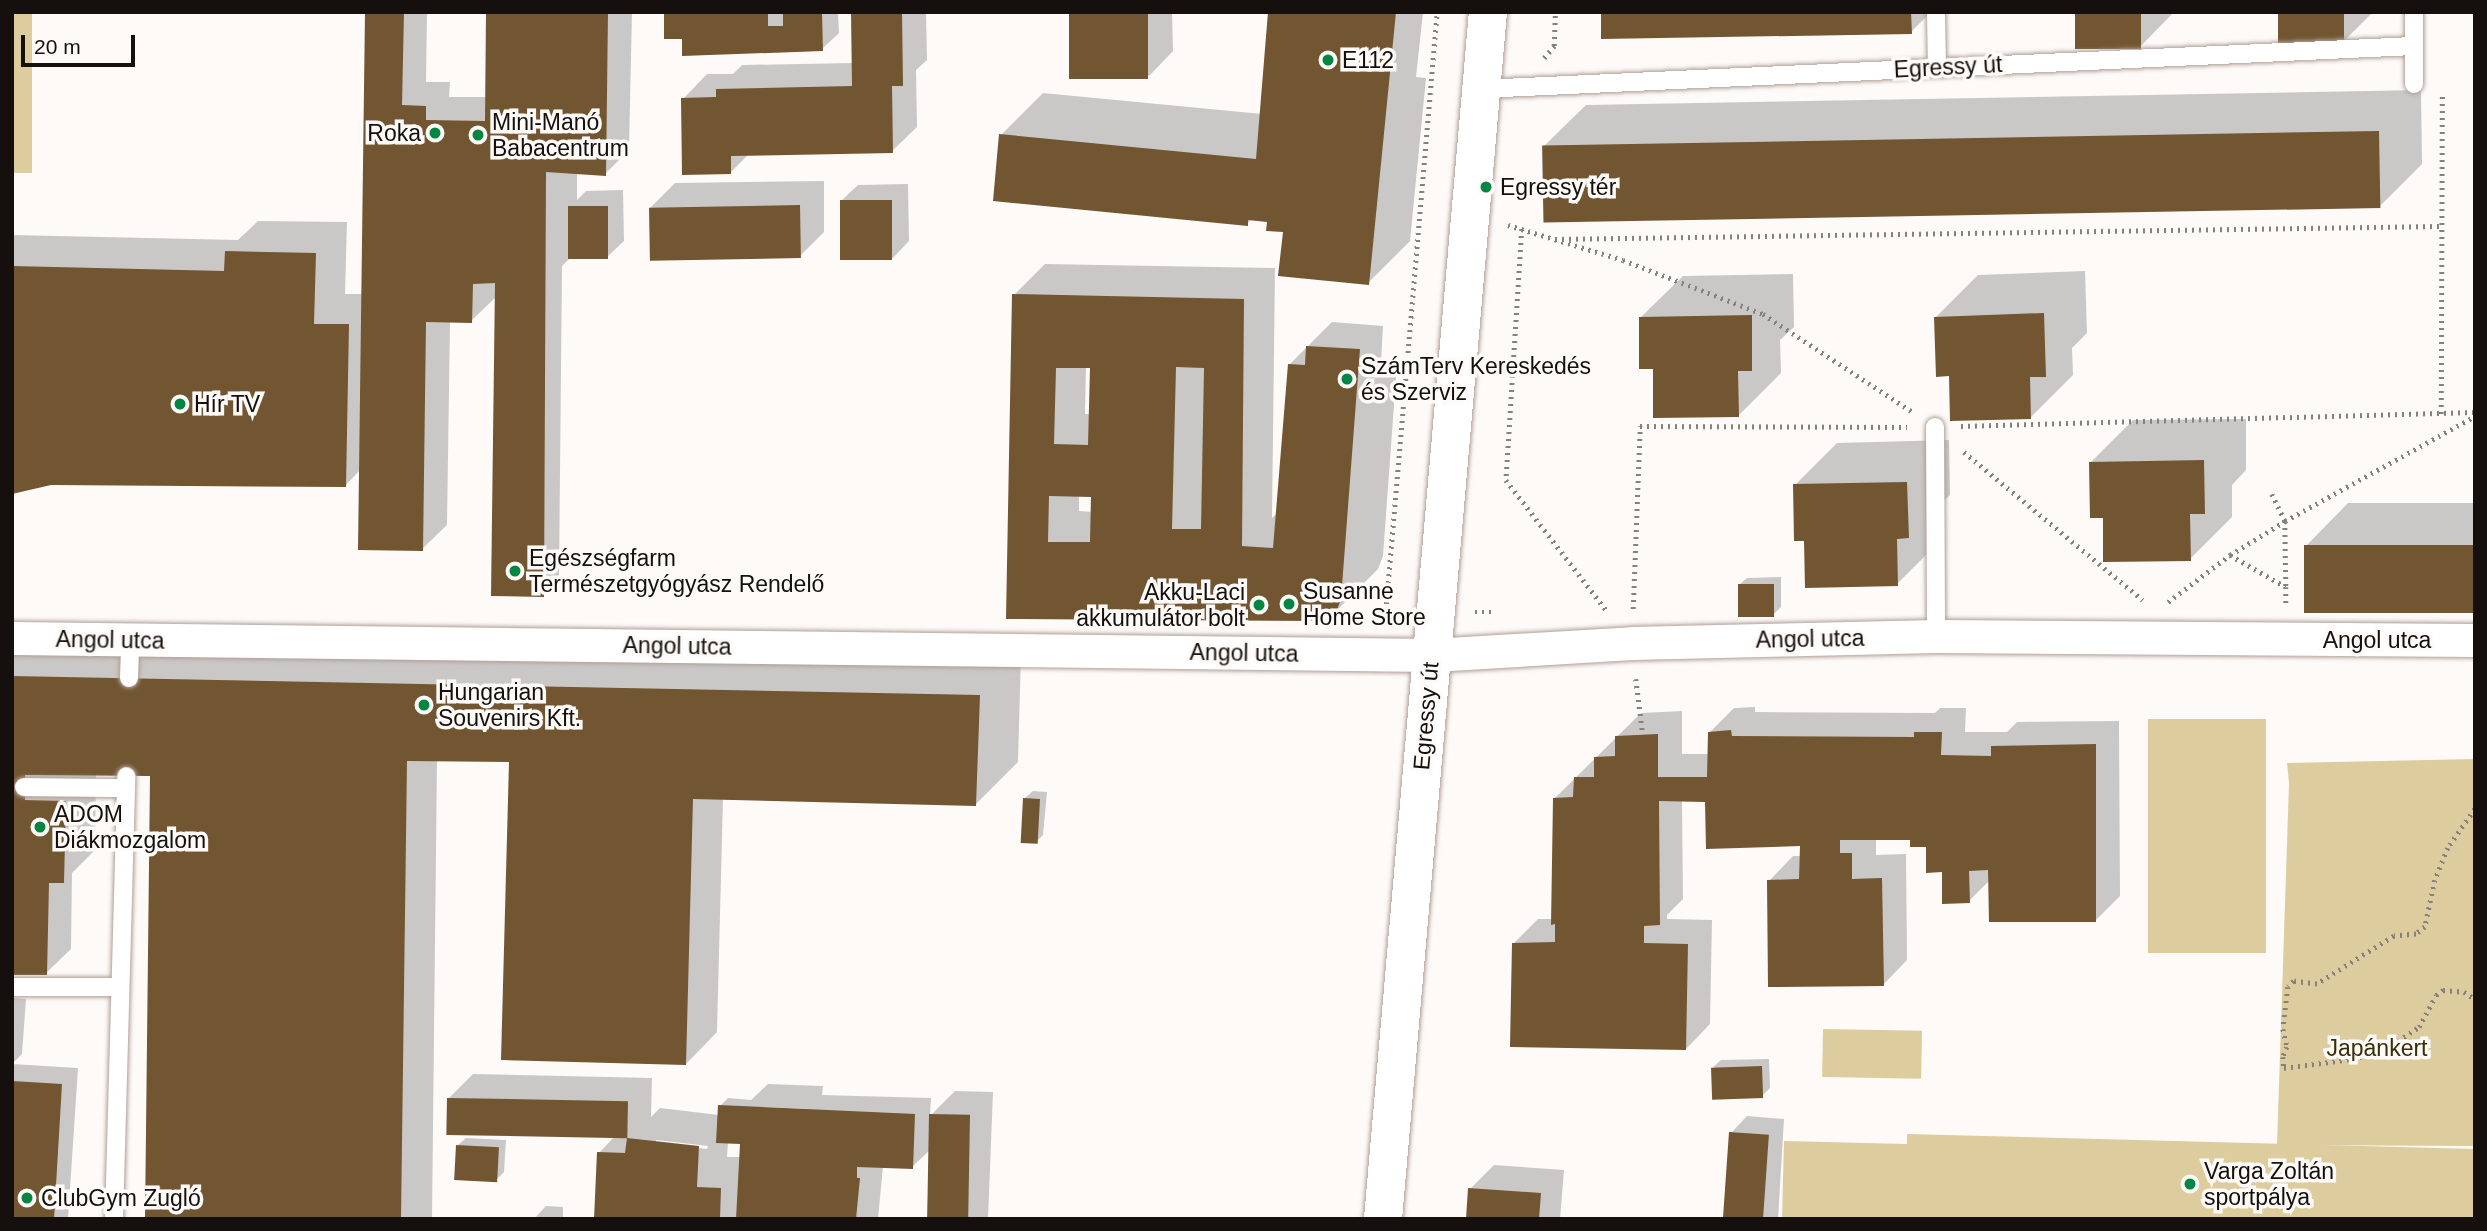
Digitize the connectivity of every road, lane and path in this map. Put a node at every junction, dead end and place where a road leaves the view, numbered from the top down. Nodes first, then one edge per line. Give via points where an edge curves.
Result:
1 (1437, 12) edge
2 (1488, 12) edge
3 (1555, 12) edge
4 (1936, 12) edge
5 (2414, 12) edge
6 (2414, 46) junction
7 (1937, 67) junction
8 (2414, 84) dead end
9 (1520, 86) junction
10 (2442, 87) dead end
11 (1481, 89) junction
12 (2440, 226) junction
13 (1555, 239) junction
14 (2441, 414) junction
15 (2475, 414) edge
16 (1935, 427) junction
17 (2272, 494) dead end
18 (2285, 521) junction
19 (2230, 555) junction
20 (2286, 587) junction
21 (1466, 612) dead end
22 (1506, 613) dead end
23 (1598, 615) dead end
24 (1384, 626) dead end
25 (2165, 628) junction
26 (1936, 636) junction
27 (12, 639) edge
28 (2287, 639) junction
29 (130, 640) junction
30 (2475, 640) edge
31 (1632, 643) junction
32 (1432, 655) junction
33 (129, 678) dead end
34 (1643, 735) dead end
35 (24, 787) dead end
36 (2475, 808) edge
37 (12, 987) edge
38 (120, 987) junction
39 (2475, 999) edge
40 (114, 1219) edge
41 (1383, 1219) edge

1 - 24 path
2 - 11 street, Egressy út
3 - 9 path via 1554,46
4 - 7 lane
5 - 6 lane
6 - 7 lane, Egressy út
6 - 8 lane
7 - 9 lane, Egressy út
9 - 11 lane, Egressy út
10 - 12 path
11 - 32 street, Egressy út
12 - 13 path
12 - 14 path
13 - 16 path via 1763,314
13 - 23 path via 1522,229 1506,480 1611,616
14 - 15 path
14 - 16 path
15 - 18 path
16 - 25 path
16 - 26 lane
16 - 31 path via 1640,426
17 - 18 path
18 - 19 path
18 - 20 path
19 - 20 path
19 - 25 path via 2168,600
20 - 28 path
21 - 22 path
25 - 26 street, Angol utca
25 - 28 street, Angol utca
26 - 31 street, Angol utca
27 - 29 street, Angol utca
28 - 30 street, Angol utca
29 - 32 street, Angol utca
29 - 33 lane
31 - 32 street, Angol utca
31 - 34 path
32 - 41 street, Egressy út
35 - 38 lane via 126,782
36 - 39 path via 2448,848 2435,880 2425,927 2416,934 2394,936 2317,984 2294,981 2288,987 2284,1068 2359,1058 2392,1045 2419,1027 2436,995 2444,990 2464,992
37 - 38 lane
38 - 40 lane

